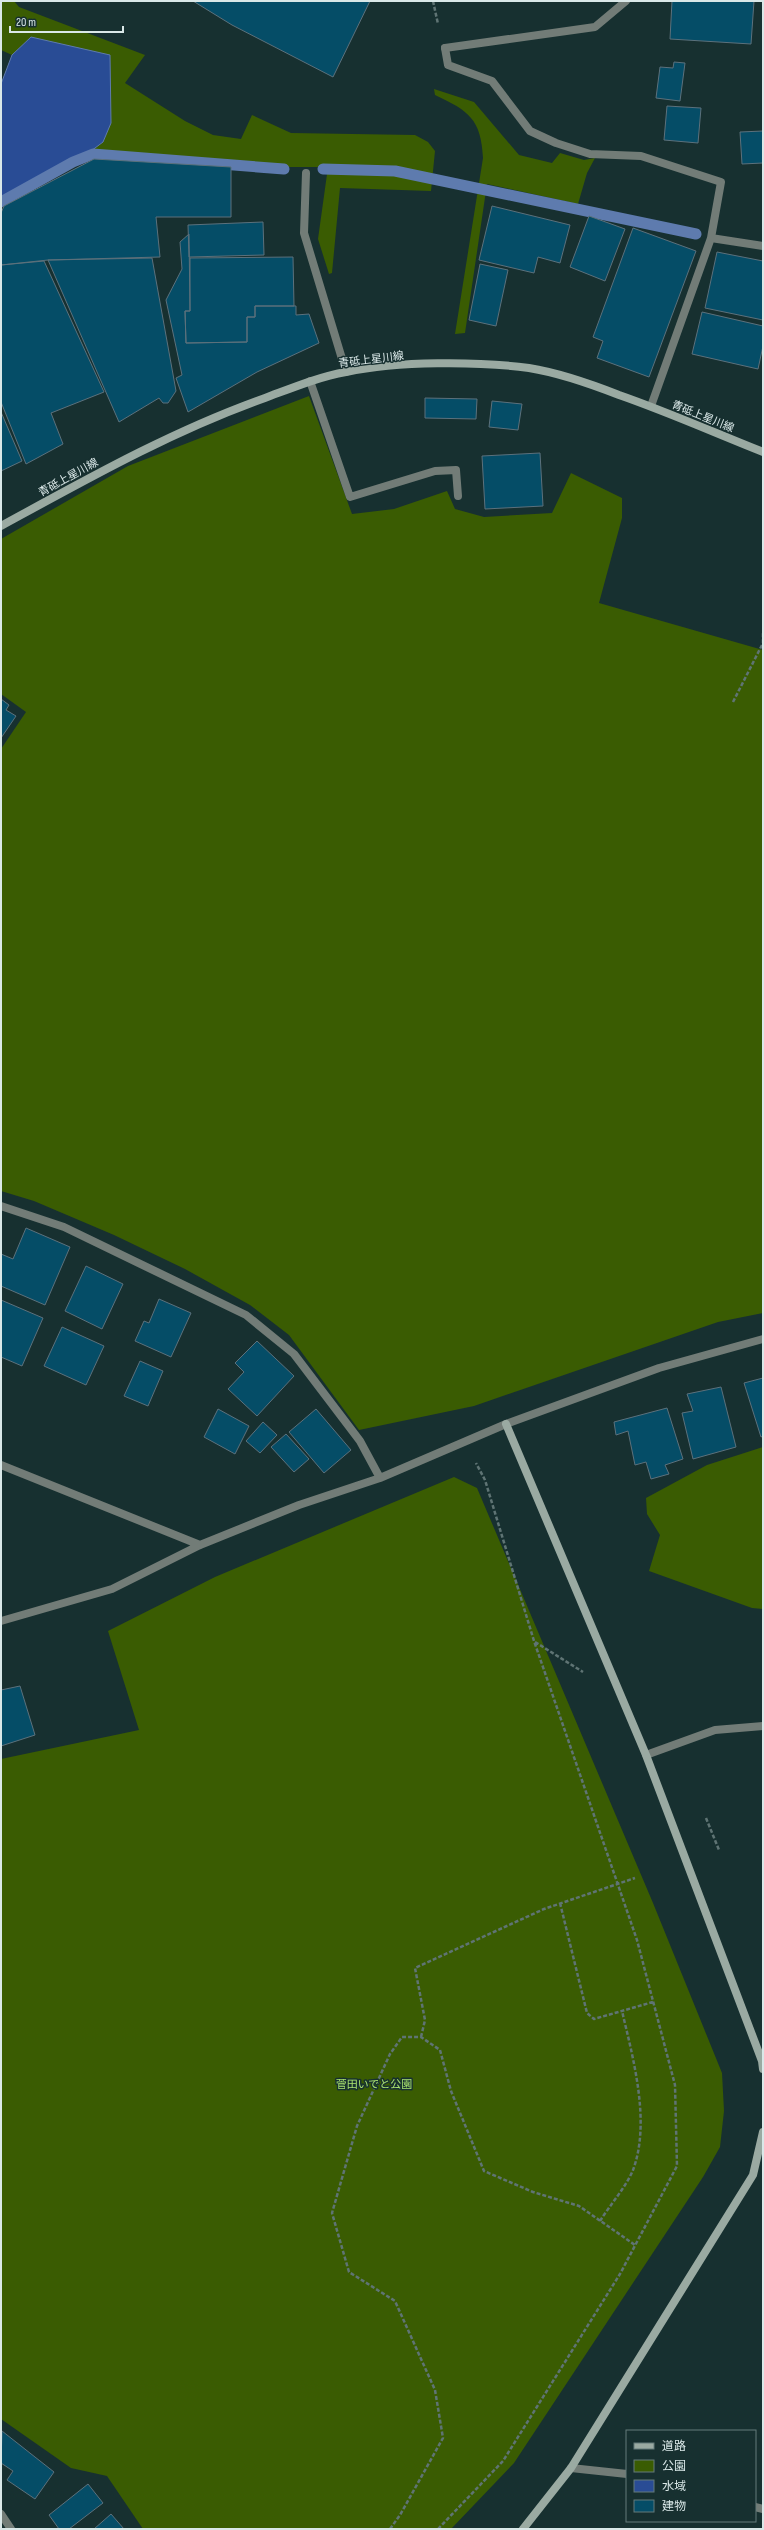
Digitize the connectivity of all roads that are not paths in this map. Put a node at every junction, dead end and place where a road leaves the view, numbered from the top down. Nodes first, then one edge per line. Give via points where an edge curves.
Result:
1 (626, 1) edge
2 (306, 173) dead end
3 (710, 238) junction
4 (763, 246) edge
5 (346, 372) junction
6 (310, 381) junction
7 (651, 406) junction
8 (763, 452) edge
9 (458, 496) dead end
10 (1, 526) edge
11 (1, 1206) edge
12 (763, 1339) edge
13 (506, 1424) junction
14 (1, 1465) edge
15 (380, 1478) junction
16 (200, 1545) junction
17 (1, 1622) edge
18 (763, 1727) edge
19 (646, 1755) junction
20 (763, 2068) edge
21 (763, 2132) edge
22 (571, 2468) junction
23 (626, 2474) edge
24 (1, 2514) edge
25 (11, 2529) edge
26 (523, 2529) edge

1 - 3 street via 596,27 445,48 448,65 492,81 530,131 556,143 590,154 641,156 721,182
2 - 5 street via 304,233
3 - 4 street
3 - 7 street
5 - 6 street, 青砥上星川線
5 - 7 street, 青砥上星川線 via 418,365 530,368 590,384
6 - 9 street via 350,497 435,470 456,470
6 - 10 street, 青砥上星川線 via 207,419 126,457
7 - 8 street, 青砥上星川線
11 - 15 street via 64,1227 246,1315 294,1354 360,1441
12 - 13 street via 659,1368
13 - 15 street
13 - 19 street
14 - 16 street
15 - 16 street via 299,1505
16 - 17 street via 112,1589
18 - 19 street via 714,1730
19 - 20 street
21 - 22 street via 753,2175
22 - 23 street
22 - 26 street
24 - 25 street

